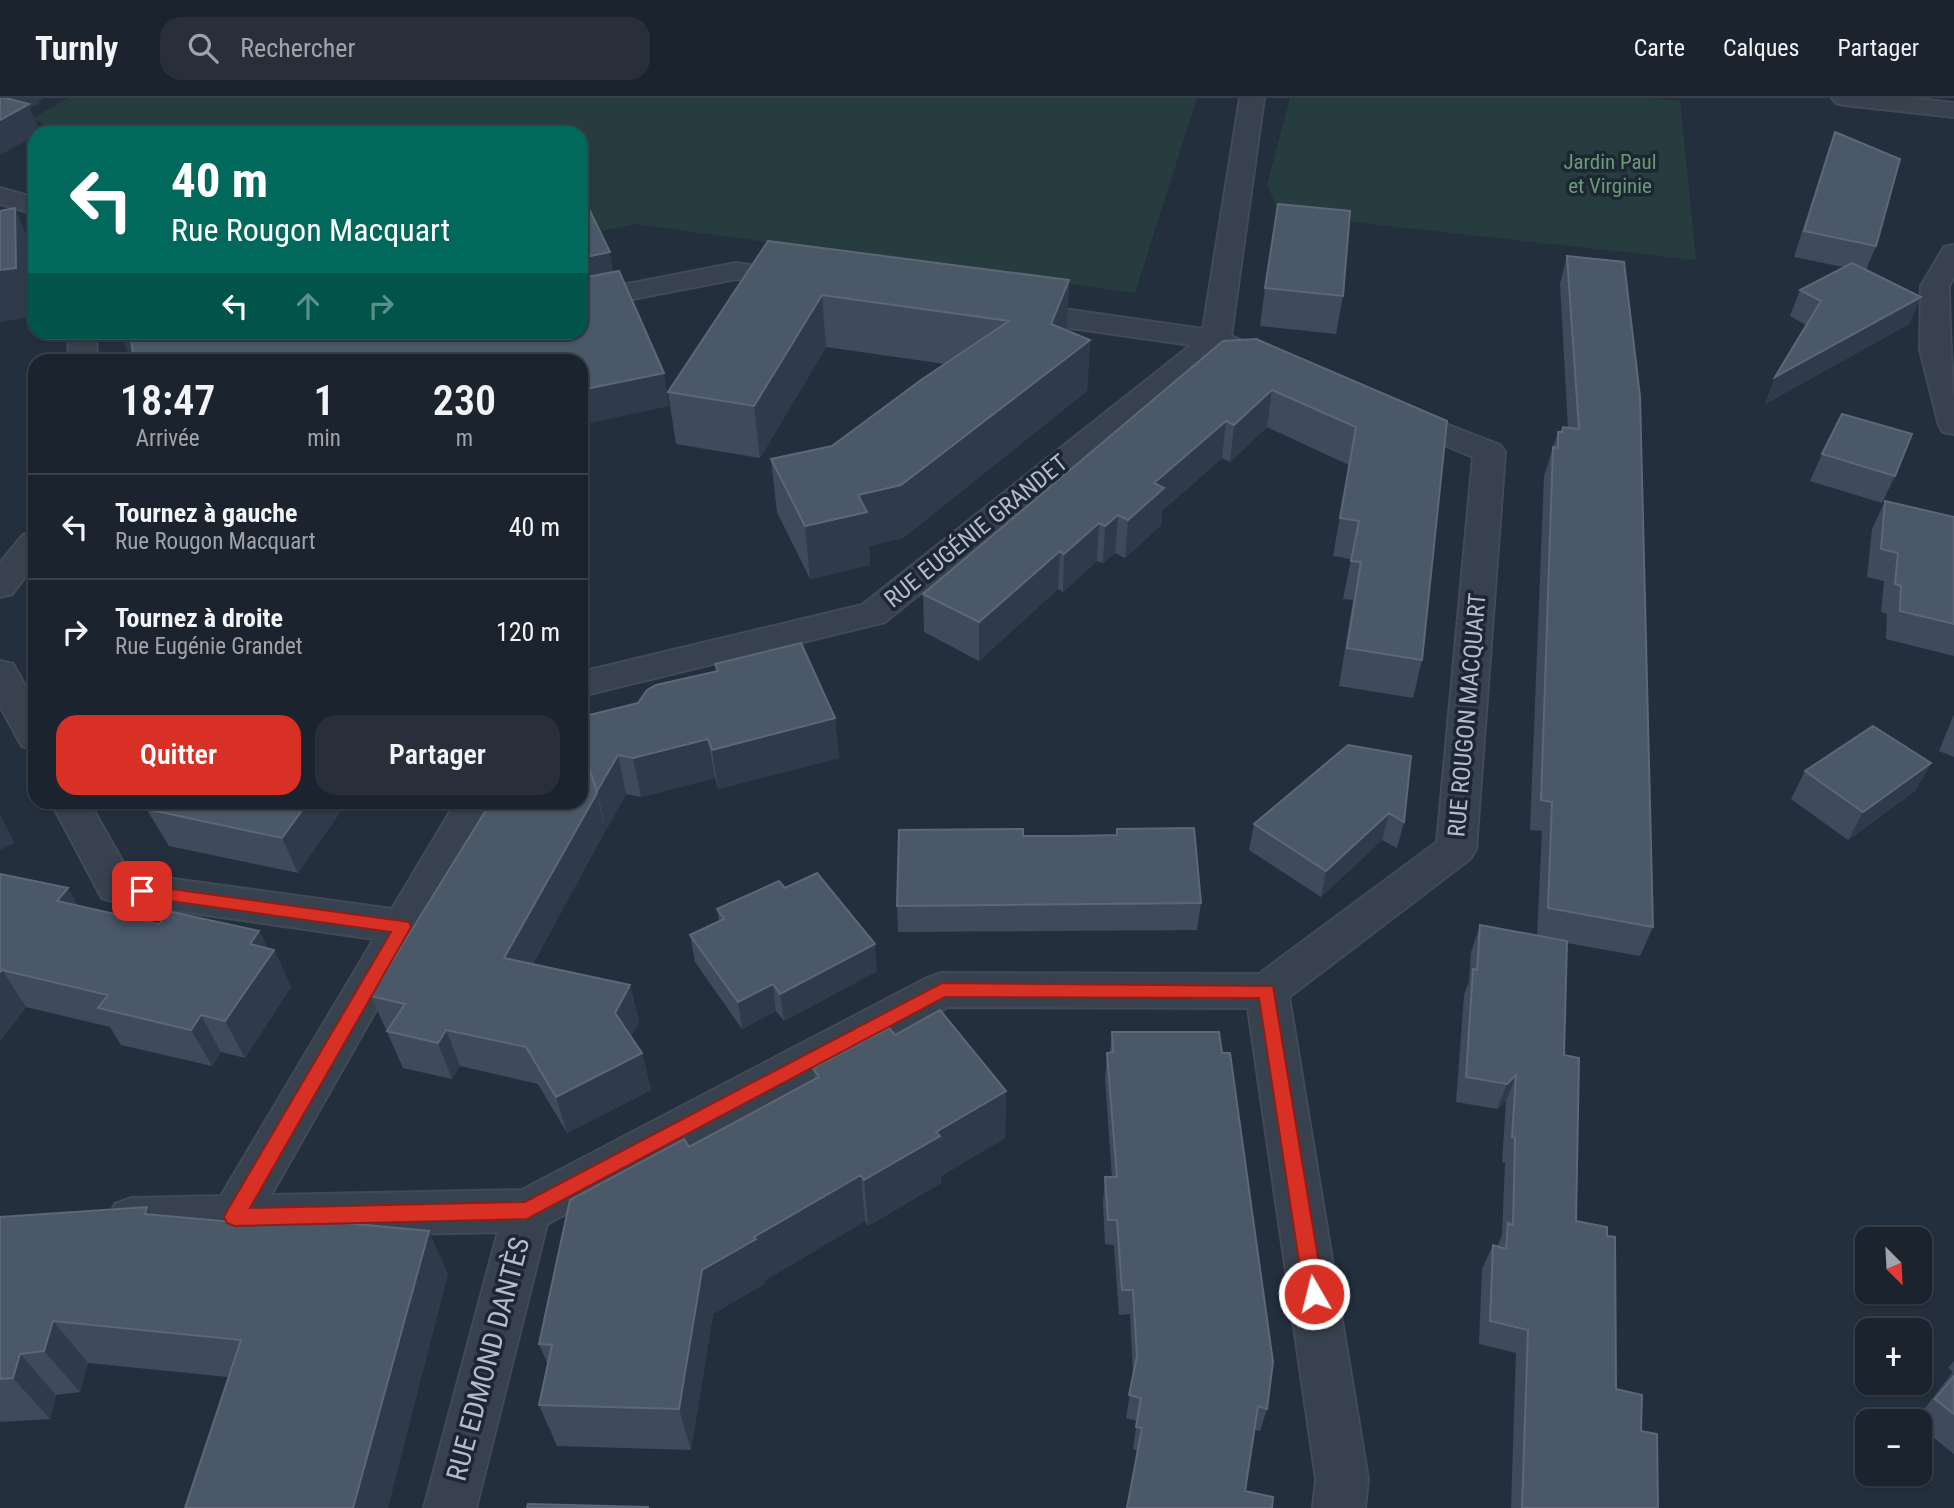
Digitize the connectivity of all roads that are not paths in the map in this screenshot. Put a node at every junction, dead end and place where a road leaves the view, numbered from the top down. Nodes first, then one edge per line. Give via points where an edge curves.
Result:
1 (1252, 98) edge
2 (1844, 98) edge
3 (1954, 110) edge
4 (0, 196) edge
5 (28, 204) edge
6 (1954, 253) edge
7 (819, 283) edge
8 (588, 300) edge
9 (985, 307) edge
10 (1216, 340) junction
11 (1303, 376) edge
12 (1365, 401) edge
13 (1954, 425) edge
14 (28, 551) edge
15 (0, 586) edge
16 (0, 673) edge
17 (588, 682) edge
18 (28, 724) edge
19 (74, 809) edge
20 (471, 809) edge
21 (402, 927) junction
22 (1267, 991) junction
23 (527, 1211) junction
24 (234, 1217) junction
25 (96, 1220) edge
26 (450, 1508) edge
27 (1339, 1508) edge

1 - 10 street
2 - 3 street
4 - 5 street
6 - 13 street via 1935,286 1936,350
7 - 8 street via 736,271
9 - 10 street
10 - 11 street
10 - 17 street, RUE EUGÉNIE GRANDET via 873,614
12 - 22 street, RUE ROUGON MACQUART via 1489,452 1456,849
14 - 15 street
16 - 18 street
19 - 21 street via 116,887
20 - 21 street
21 - 24 street
22 - 23 street via 942,990
22 - 27 street via 1342,1479
23 - 24 street
23 - 26 street, RUE EDMOND DANTÈS
24 - 25 street

